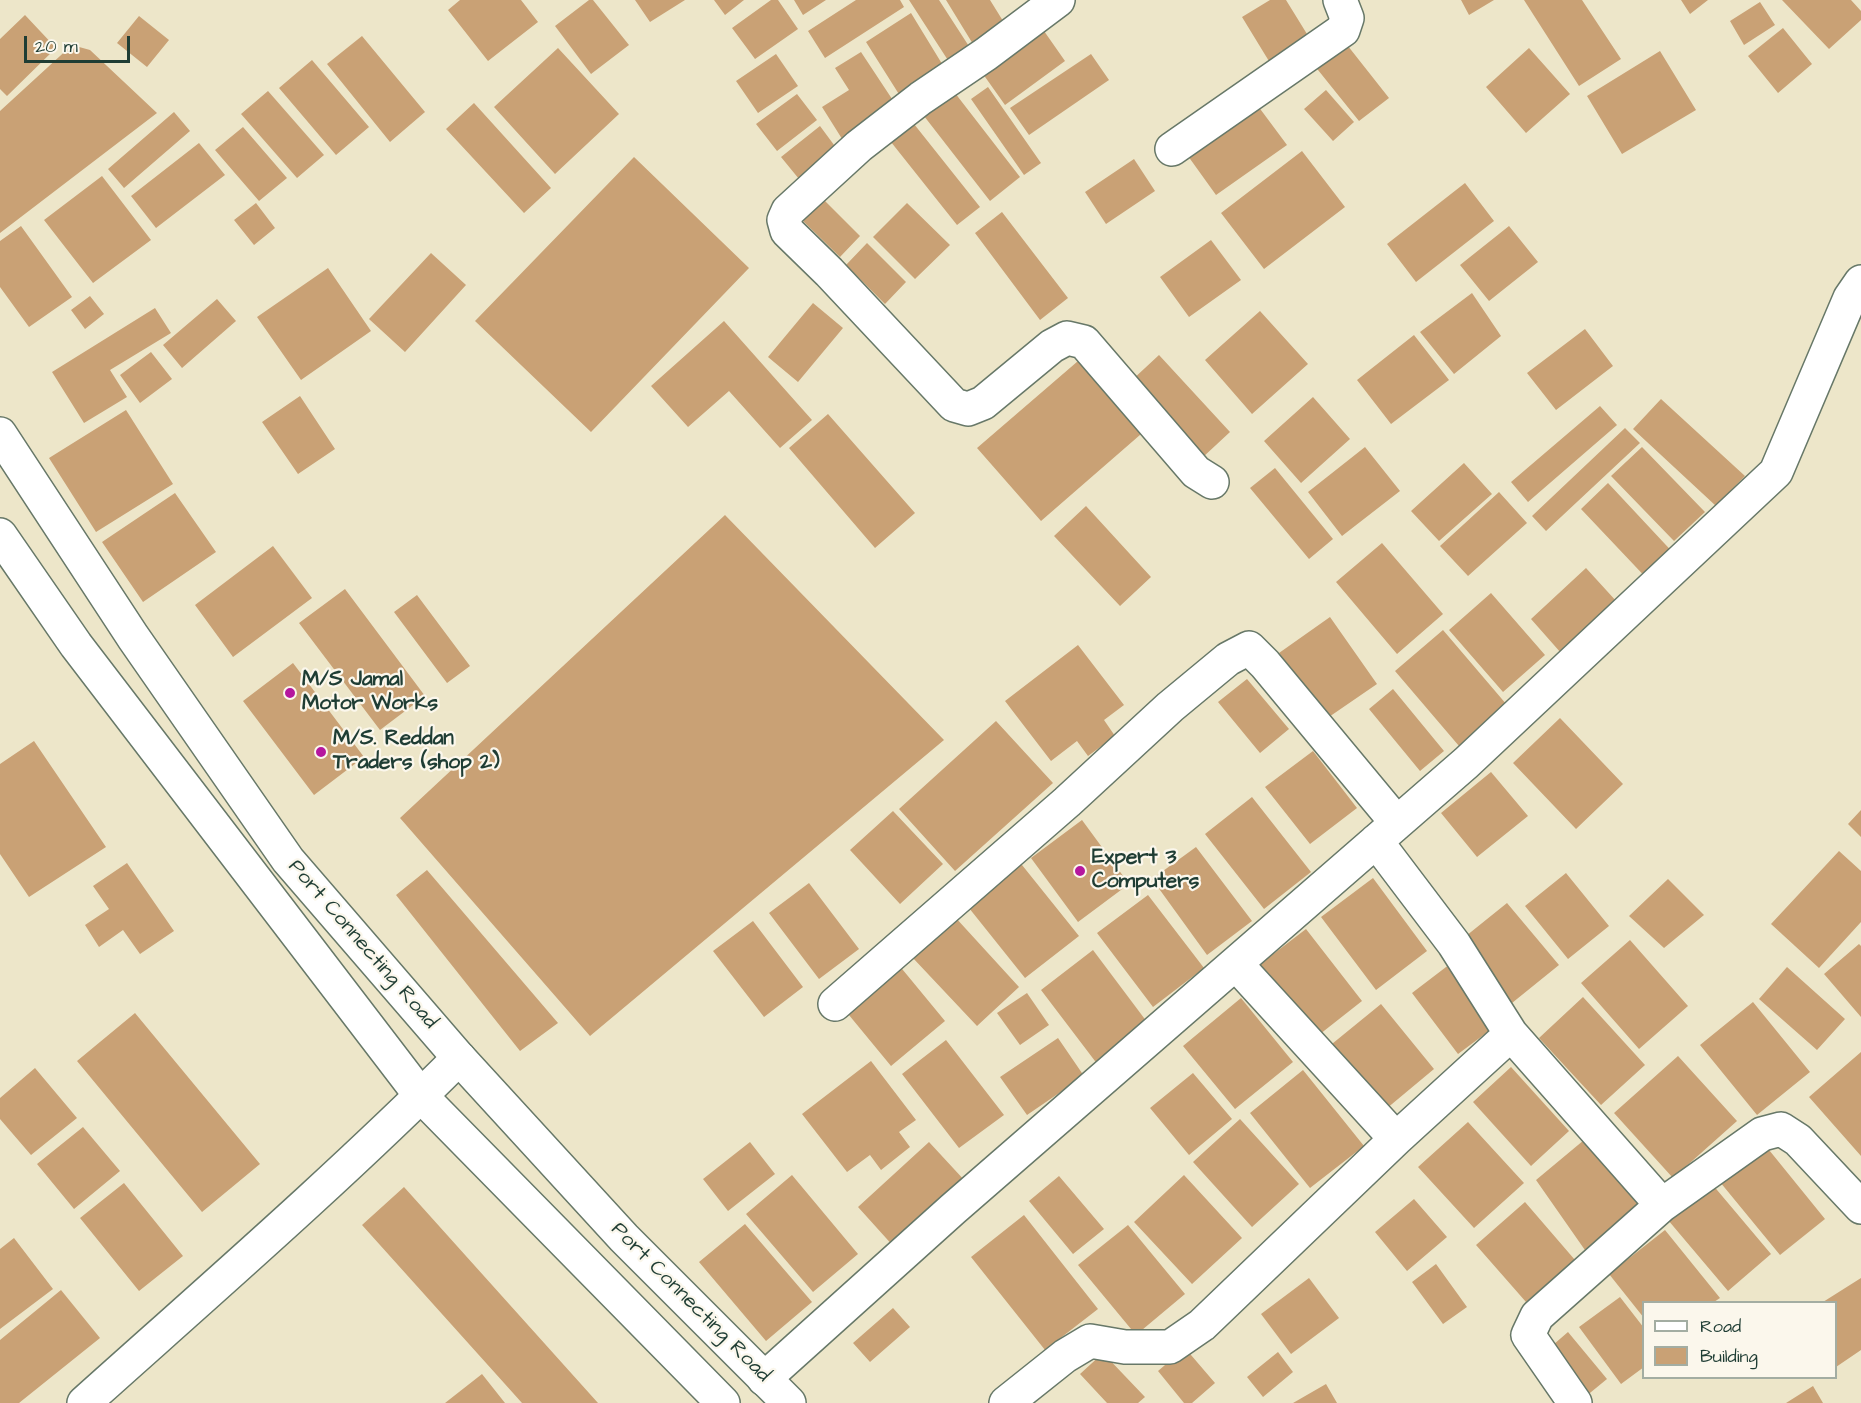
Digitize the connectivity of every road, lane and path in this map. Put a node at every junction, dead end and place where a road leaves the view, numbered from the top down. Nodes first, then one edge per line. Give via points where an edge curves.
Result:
1 (1058, 0) edge
2 (1340, 0) edge
3 (1172, 149) dead end
4 (1861, 282) edge
5 (0, 434) edge
6 (1212, 482) dead end
7 (0, 535) edge
8 (1387, 832) junction
9 (1236, 964) junction
10 (835, 1004) dead end
11 (1511, 1034) junction
12 (459, 1058) junction
13 (421, 1096) junction
14 (1396, 1139) junction
15 (1662, 1204) junction
16 (1861, 1207) edge
17 (765, 1379) junction
18 (84, 1403) edge
19 (723, 1403) edge
20 (789, 1403) edge
21 (1006, 1403) edge
22 (1575, 1403) edge

1 - 6 main road via 859,146 788,211 784,220 787,231 954,405 968,409 983,403 1067,338 1084,342 1196,472
2 - 3 main road via 1347,18 1343,30
4 - 8 main road via 1850,298 1776,472 1466,763
5 - 12 main road, Port Connecting Road via 133,638 288,860
7 - 13 main road, Port Connecting Road via 76,645
8 - 9 main road
8 - 10 main road via 1265,664 1249,648 1228,659 1170,707
8 - 11 main road
9 - 14 main road
9 - 17 main road via 952,1209
11 - 14 main road
11 - 15 main road
12 - 13 main road
12 - 17 main road, Port Connecting Road via 624,1238
13 - 18 main road
13 - 19 main road, Port Connecting Road
14 - 21 main road via 1202,1325 1170,1347 1125,1347 1090,1341
15 - 16 main road via 1762,1134 1781,1129 1798,1140
15 - 22 main road via 1537,1316 1528,1335
17 - 20 main road, Port Connecting Road

